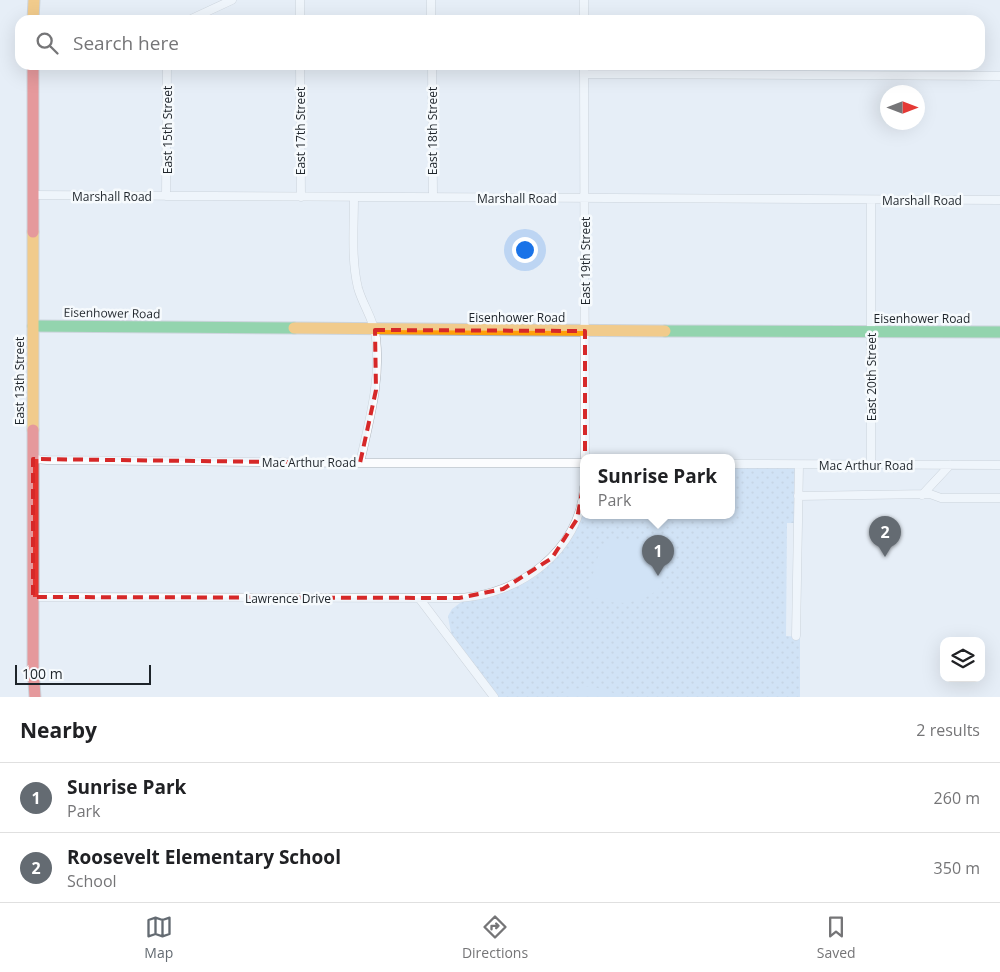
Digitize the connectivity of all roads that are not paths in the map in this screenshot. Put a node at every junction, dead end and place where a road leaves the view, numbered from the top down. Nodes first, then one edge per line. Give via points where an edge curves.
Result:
1 (34, 0) edge
2 (232, 0) edge
3 (300, 0) edge
4 (431, 0) edge
5 (584, 0) edge
6 (33, 15) edge
7 (200, 15) edge
8 (300, 15) edge
9 (431, 15) edge
10 (584, 15) edge
11 (33, 70) edge
12 (167, 70) edge
13 (300, 70) edge
14 (432, 70) edge
15 (584, 70) edge
16 (584, 74) junction
17 (1000, 76) edge
18 (33, 195) junction
19 (166, 196) junction
20 (301, 197) junction
21 (354, 197) junction
22 (433, 197) junction
23 (584, 198) junction
24 (871, 200) junction
25 (1000, 200) edge
26 (33, 326) junction
27 (374, 330) junction
28 (585, 331) junction
29 (871, 332) junction
30 (1000, 332) edge
31 (585, 454) edge
32 (33, 458) junction
33 (360, 462) junction
34 (580, 463) edge
35 (735, 464) edge
36 (871, 464) junction
37 (799, 465) junction
38 (950, 465) junction
39 (1000, 465) edge
40 (922, 495) junction
41 (798, 496) junction
42 (1000, 498) edge
43 (580, 510) edge
44 (33, 597) junction
45 (419, 598) junction
46 (796, 636) dead end
47 (35, 697) edge
48 (494, 697) edge

1 - 6 street
2 - 7 street
3 - 8 street
4 - 9 street
5 - 10 street
11 - 18 street, East 13th Street
12 - 19 street, East 15th Street
13 - 20 street, East 17th Street
14 - 22 street, East 18th Street
15 - 16 street, East 19th Street
16 - 17 street
16 - 23 street, East 19th Street
18 - 19 street, Marshall Road
18 - 26 street, East 13th Street
19 - 20 street, Marshall Road
20 - 21 street, Marshall Road
21 - 22 street, Marshall Road
21 - 27 street via 354,270
22 - 23 street, Marshall Road
23 - 24 street, Marshall Road
23 - 28 street, East 19th Street
24 - 25 street, Marshall Road
24 - 29 street, East 20th Street
26 - 27 street, Eisenhower Road
26 - 32 street, East 13th Street
27 - 28 street, Eisenhower Road
27 - 33 street via 376,390
28 - 29 street, Eisenhower Road
28 - 31 street, East 19th Street
29 - 30 street, Eisenhower Road
29 - 36 street, East 20th Street
32 - 33 street, Mac Arthur Road
32 - 44 street, East 13th Street
33 - 34 street, Mac Arthur Road
35 - 37 street, Mac Arthur Road
36 - 37 street, Mac Arthur Road
36 - 38 street, Mac Arthur Road
37 - 41 street
38 - 39 street, Mac Arthur Road
38 - 40 street
40 - 41 street
40 - 42 street
41 - 46 street
43 - 45 street via 571,532 552,558 520,581 484,595
44 - 45 street, Lawrence Drive
44 - 47 street, East 13th Street
45 - 48 street

